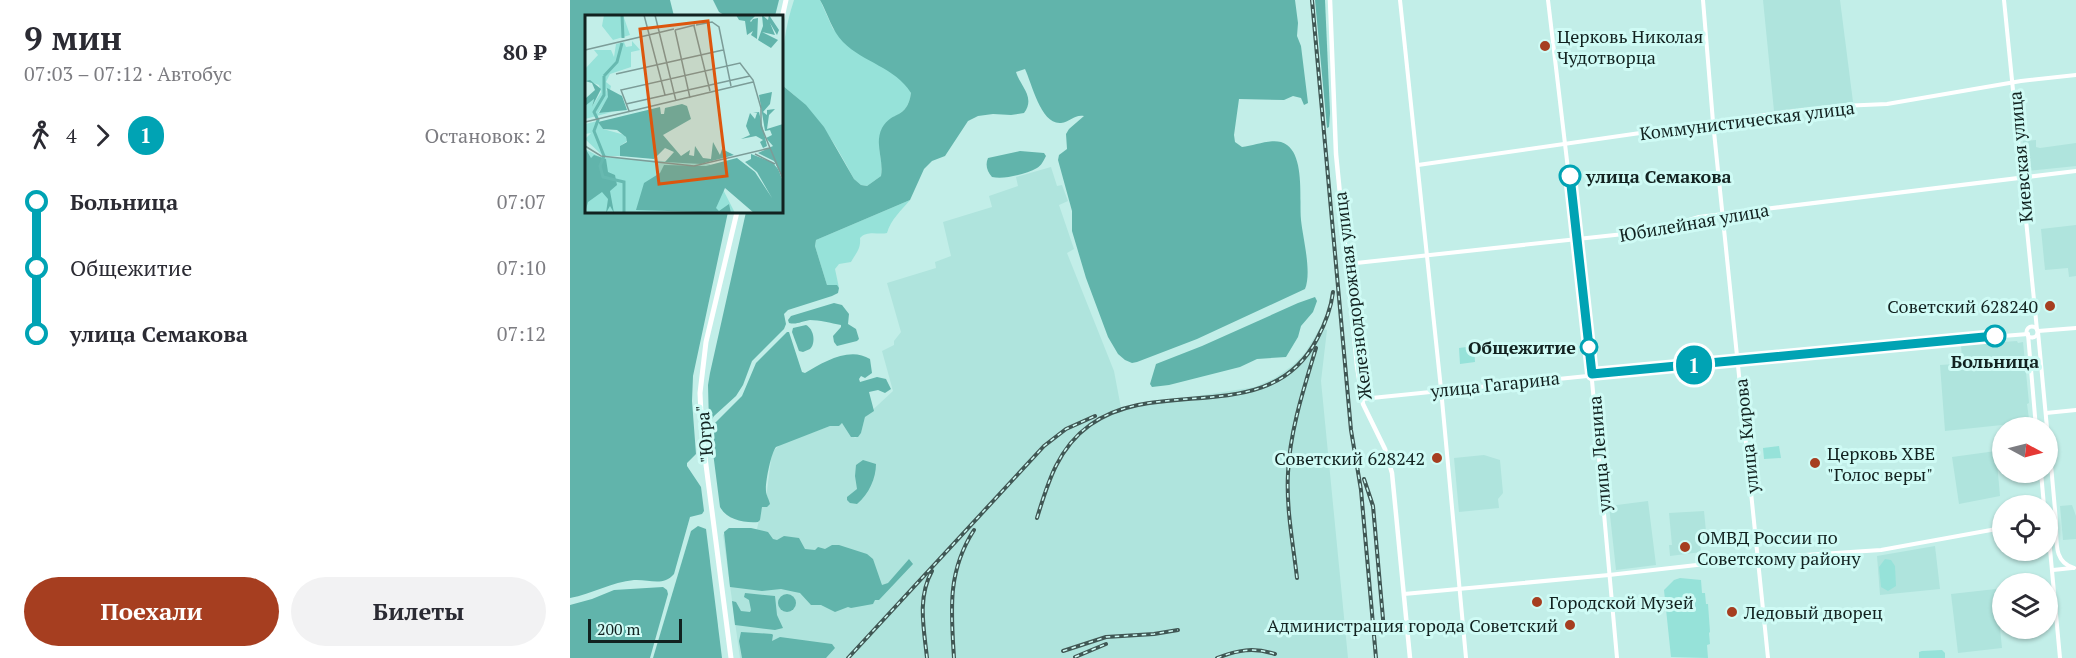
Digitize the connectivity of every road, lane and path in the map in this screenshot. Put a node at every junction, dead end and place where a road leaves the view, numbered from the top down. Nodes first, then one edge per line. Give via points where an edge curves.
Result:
1 (786, 0) edge
2 (1330, 0) edge
3 (1401, 0) edge
4 (1548, 0) edge
5 (1703, 0) edge
6 (2004, 0) edge
7 (783, 15) edge
8 (2076, 75) edge
9 (2013, 82) junction
10 (1713, 122) junction
11 (1566, 144) junction
12 (1418, 165) junction
13 (2076, 171) edge
14 (2022, 178) junction
15 (737, 213) edge
16 (1724, 214) junction
17 (1578, 240) junction
18 (1427, 256) junction
19 (1347, 264) junction
20 (2035, 313) junction
21 (2076, 328) edge
22 (2038, 331) junction
23 (2028, 332) junction
24 (1738, 360) junction
25 (1592, 374) junction
26 (1441, 389) junction
27 (1362, 399) junction
28 (2076, 410) edge
29 (2046, 413) junction
30 (2035, 417) edge
31 (2046, 417) edge
32 (1992, 530) edge
33 (2058, 551) edge
34 (1758, 558) junction
35 (2058, 559) edge
36 (2052, 561) edge
37 (2055, 561) edge
38 (2075, 568) edge
39 (2053, 570) junction
40 (1609, 575) junction
41 (1459, 589) junction
42 (1404, 594) junction
43 (731, 658) edge
44 (1410, 658) edge
45 (1466, 658) edge
46 (1617, 658) edge
47 (1768, 658) edge
48 (2060, 658) edge

1 - 7 highway
2 - 19 main road, Железнодорожная улица via 1336,154
3 - 12 street
4 - 11 street, улица Ленина
5 - 10 street, улица Кирова
6 - 9 street, Киевская улица
8 - 9 street, Коммунистическая улица
9 - 10 street, Коммунистическая улица via 1887,104
9 - 14 street, Киевская улица
10 - 11 street, Коммунистическая улица
10 - 16 street, улица Кирова
11 - 12 street, Коммунистическая улица
11 - 17 street, улица Ленина
12 - 18 street
13 - 14 street, Юбилейная улица
14 - 16 street, Юбилейная улица
14 - 20 street, Киевская улица
15 - 43 highway, "Югра" via 706,342 700,393
16 - 17 street, Юбилейная улица via 1693,218 1652,231
16 - 24 street, улица Кирова
17 - 18 street, Юбилейная улица
17 - 25 street, улица Ленина
18 - 19 street, Юбилейная улица
18 - 26 street
19 - 27 main road, Железнодорожная улица
20 - 22 street, Киевская улица
20 - 23 street, Киевская улица
21 - 22 street
22 - 23 street via 2035,327
22 - 23 street, улица Гагарина via 2034,337
22 - 29 street, Киевская улица
23 - 24 street, улица Гагарина
23 - 30 street, Киевская улица
24 - 25 street, улица Гагарина
24 - 34 street, улица Кирова
25 - 26 street, улица Гагарина
25 - 40 street, улица Ленина
26 - 27 street, улица Гагарина
26 - 41 street
27 - 42 main road, Железнодорожная улица via 1392,473
28 - 29 street
29 - 31 street, Киевская улица
32 - 34 street via 1881,550
33 - 38 street via 2062,561
34 - 40 street
34 - 47 street, улица Кирова
35 - 38 street via 2064,566
36 - 39 street
37 - 39 street, Киевская улица
38 - 39 street
39 - 48 street
40 - 41 street
40 - 46 street, улица Ленина
41 - 42 street
41 - 45 street
42 - 44 main road, Железнодорожная улица

